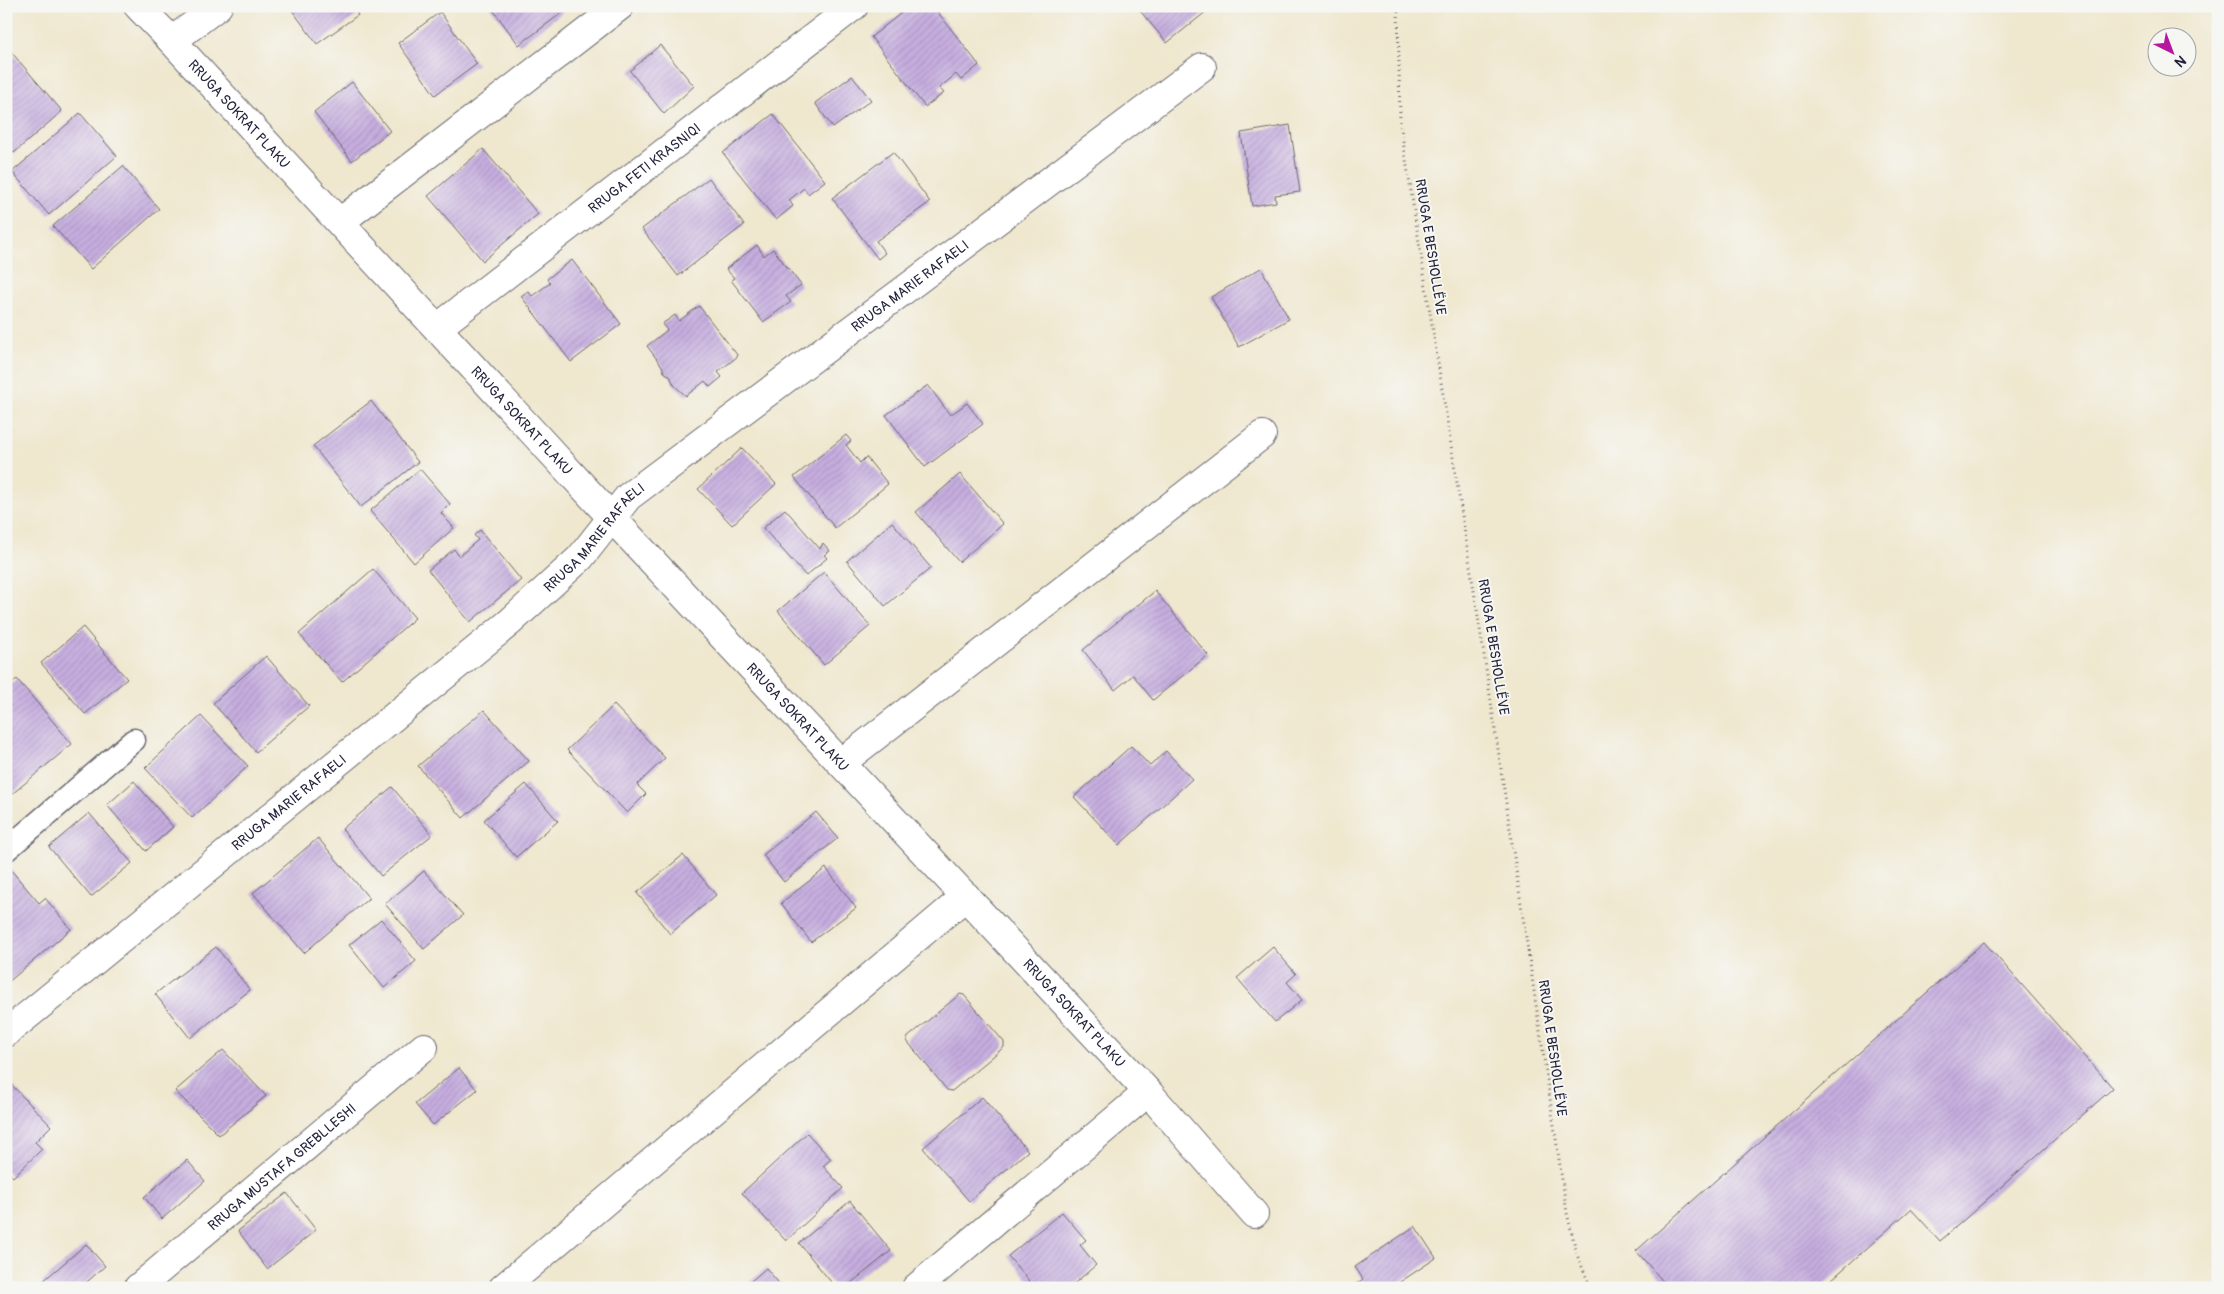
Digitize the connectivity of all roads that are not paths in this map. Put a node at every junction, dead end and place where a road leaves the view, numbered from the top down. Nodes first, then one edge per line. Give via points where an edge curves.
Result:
1 (138, 6) edge
2 (218, 6) edge
3 (620, 6) edge
4 (854, 6) edge
5 (172, 41) junction
6 (1202, 67) dead end
7 (340, 222) junction
8 (437, 328) junction
9 (1262, 435) dead end
10 (612, 518) junction
11 (134, 740) dead end
12 (841, 763) junction
13 (6, 850) edge
14 (966, 896) junction
15 (6, 1033) edge
16 (424, 1047) dead end
17 (1148, 1092) junction
18 (1254, 1214) dead end
19 (138, 1288) edge
20 (503, 1288) edge
21 (916, 1288) edge

1 - 5 street, RRUGA SOKRAT PLAKU
2 - 5 street
3 - 7 street
4 - 8 street, RRUGA FETI KRASNIQI
5 - 7 street, RRUGA SOKRAT PLAKU
6 - 10 street, RRUGA MARIE RAFAELI via 628,496
7 - 8 street, RRUGA SOKRAT PLAKU
8 - 10 street, RRUGA SOKRAT PLAKU
9 - 12 street
10 - 12 street, RRUGA SOKRAT PLAKU
10 - 15 street, RRUGA MARIE RAFAELI via 580,558 510,622
11 - 13 lane
12 - 14 street, RRUGA SOKRAT PLAKU
14 - 17 street, RRUGA SOKRAT PLAKU
14 - 20 street
16 - 19 street, RRUGA MUSTAFA GREBLLESHI
17 - 18 street, RRUGA SOKRAT PLAKU
17 - 21 street

